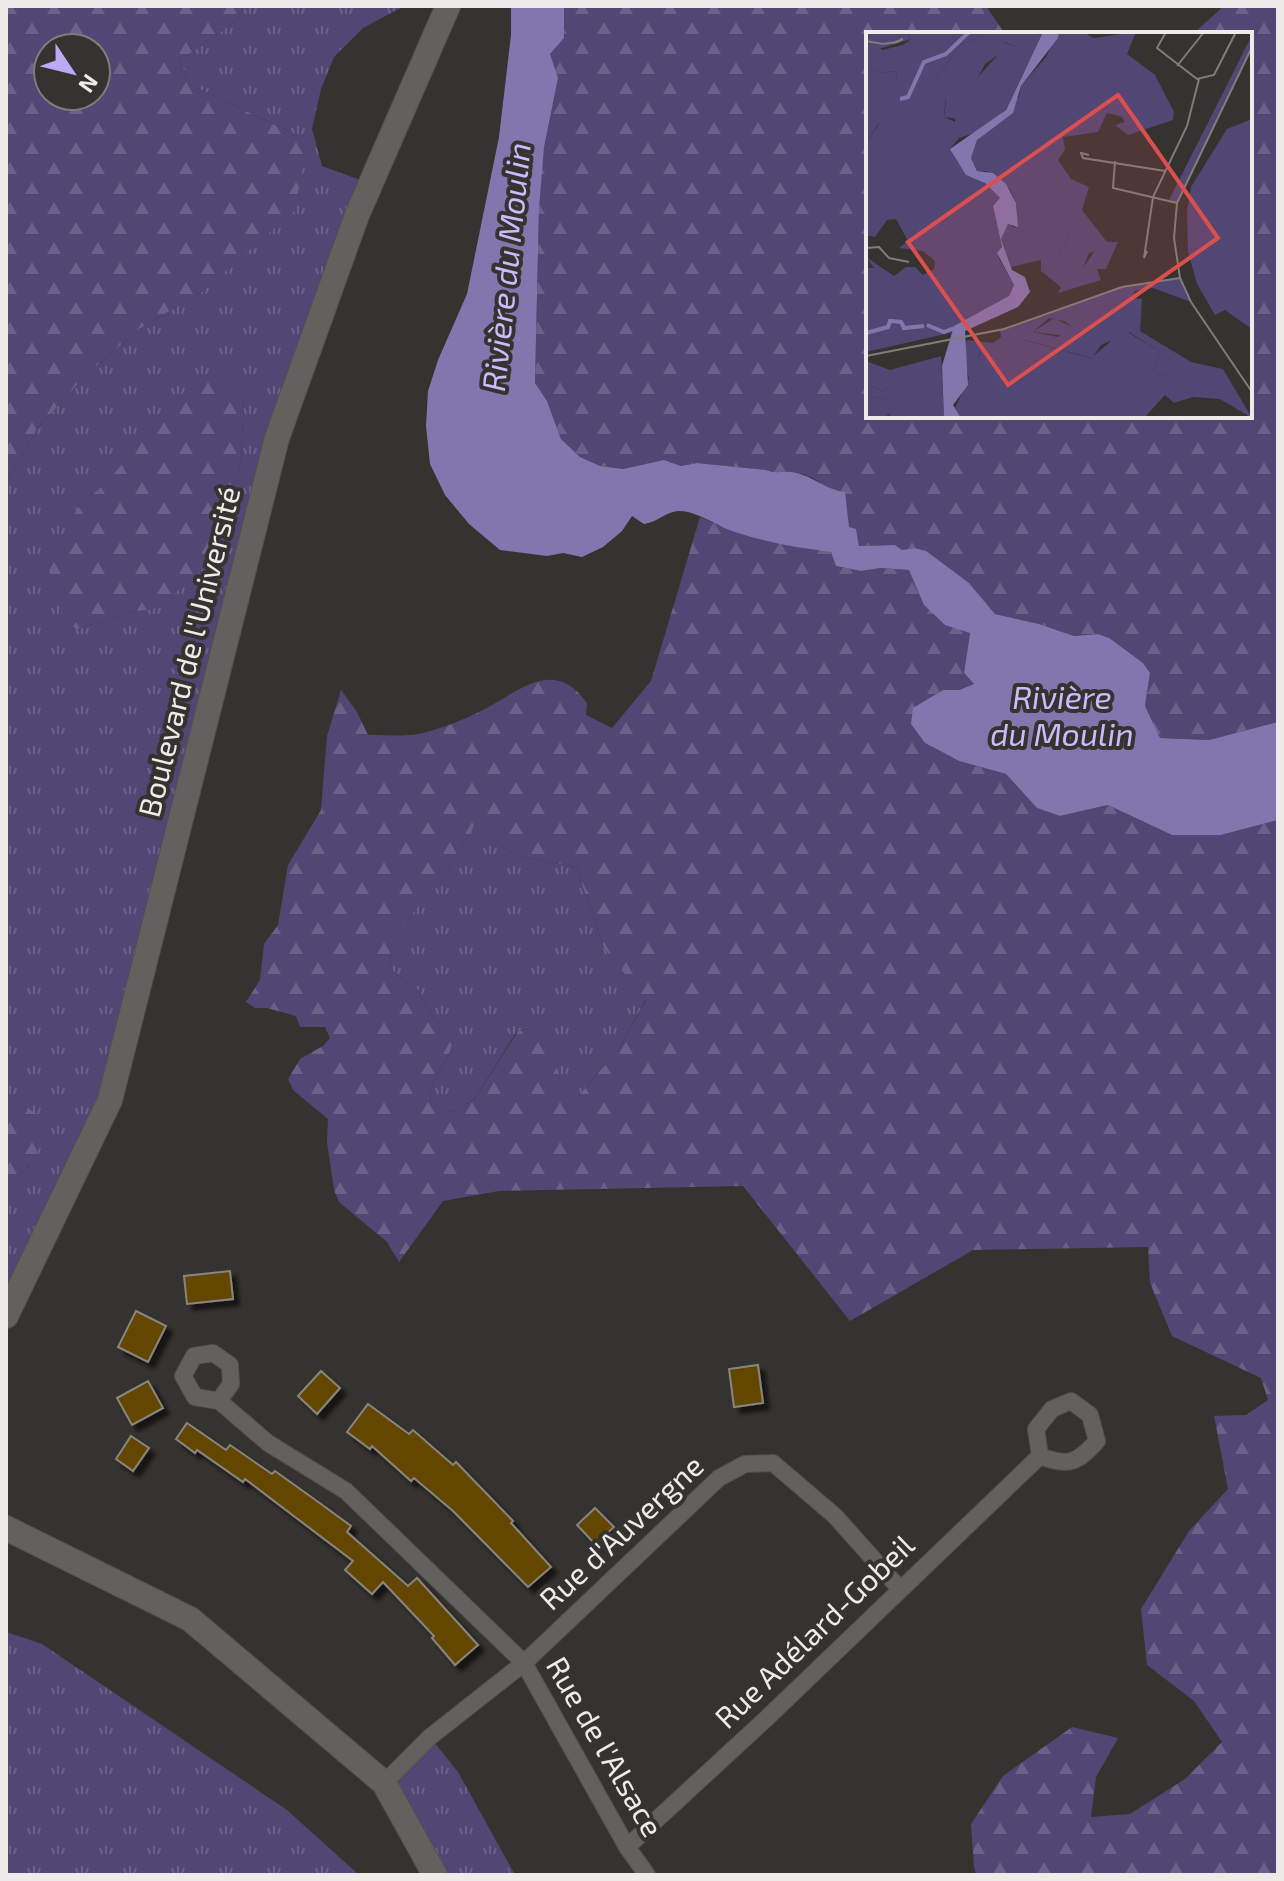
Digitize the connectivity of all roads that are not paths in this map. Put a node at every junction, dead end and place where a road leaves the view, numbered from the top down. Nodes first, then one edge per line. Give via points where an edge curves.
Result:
1 (448, 6) edge
2 (6, 1316) edge
3 (219, 1401) dead end
4 (1040, 1456) dead end
5 (6, 1528) edge
6 (900, 1589) junction
7 (524, 1663) junction
8 (384, 1783) junction
9 (627, 1847) junction
10 (435, 1875) edge
11 (647, 1875) edge

1 - 2 main road, Boulevard de l'Université via 357,215 277,438 110,1100
3 - 7 street, Rue de l'Alsace via 268,1443 346,1491
4 - 6 street, Rue Adélard-Gobeil
5 - 8 main road via 190,1619
6 - 7 street, Rue d'Auvergne via 835,1516 773,1463 745,1464 719,1478
6 - 9 street, Rue Adélard-Gobeil
7 - 8 street, Rue d'Auvergne via 430,1737
7 - 9 street, Rue de l'Alsace
8 - 10 main road
9 - 11 street, Rue de l'Alsace

